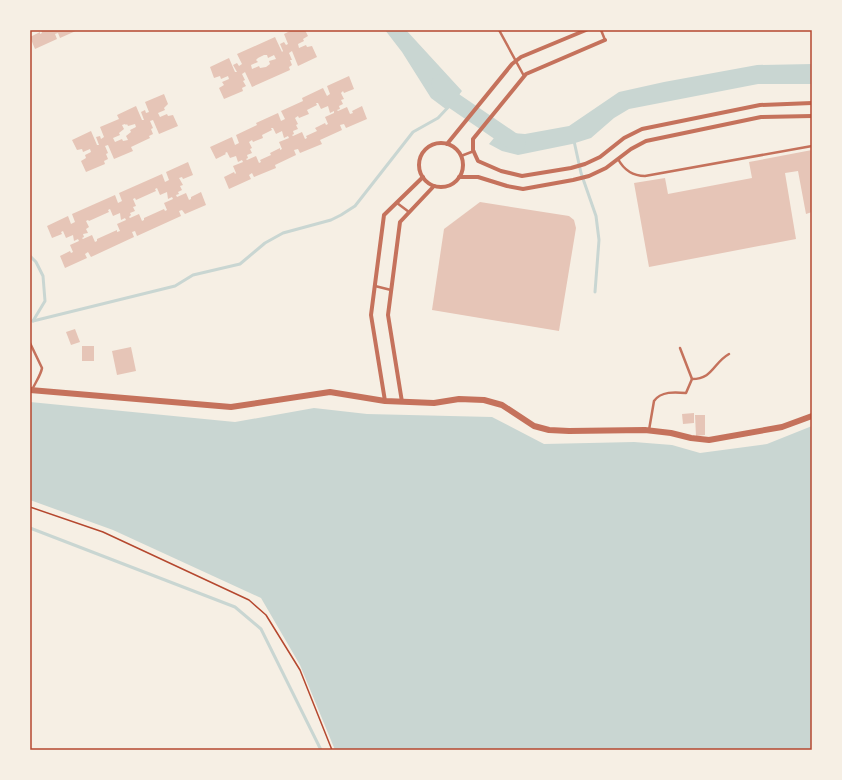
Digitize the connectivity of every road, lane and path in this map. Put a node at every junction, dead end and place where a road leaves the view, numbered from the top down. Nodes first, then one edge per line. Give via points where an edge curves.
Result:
1 (500, 30) edge
2 (586, 30) edge
3 (601, 30) edge
4 (605, 40) joint
5 (516, 61) junction
6 (524, 76) junction
7 (812, 103) edge
8 (812, 116) edge
9 (447, 144) junction
10 (812, 146) edge
11 (474, 151) junction
12 (461, 156) junction
13 (618, 159) junction
14 (423, 177) junction
15 (459, 177) junction
16 (434, 186) junction
17 (397, 203) junction
18 (409, 212) junction
19 (374, 286) junction
20 (391, 290) junction
21 (30, 343) edge
22 (680, 348) dead end
23 (729, 354) dead end
24 (692, 379) junction
25 (31, 390) edge
26 (385, 401) junction
27 (402, 402) junction
28 (812, 416) edge
29 (649, 430) junction
30 (30, 507) edge
31 (332, 750) edge

1 - 5 lane
2 - 5 street
3 - 4 lane
4 - 6 street
5 - 6 lane
5 - 9 street
6 - 11 street via 473,139
7 - 11 street via 760,104 642,129 585,164 522,176 491,167 478,160
8 - 13 street via 761,117 646,141
9 - 12 street
9 - 14 street via 431,146 423,154 420,165
10 - 13 lane via 645,176 627,170
11 - 12 lane
12 - 15 street via 463,168
13 - 15 street via 597,173 582,178 523,189 478,177
14 - 16 street
14 - 17 street
15 - 16 street via 450,185
16 - 18 street
17 - 18 lane
17 - 19 street via 384,215
18 - 20 street via 400,222
19 - 20 lane
19 - 26 street via 370,315
20 - 27 street via 388,315
21 - 25 lane via 42,368
22 - 24 lane
23 - 24 lane via 722,358 707,376
24 - 29 lane via 686,393 663,394 657,397
25 - 26 street via 231,407 330,392
26 - 27 street
27 - 29 street via 484,400 502,405 534,426 549,430
28 - 29 street via 782,427 709,440
30 - 31 path via 103,532 249,600 266,615 300,670

